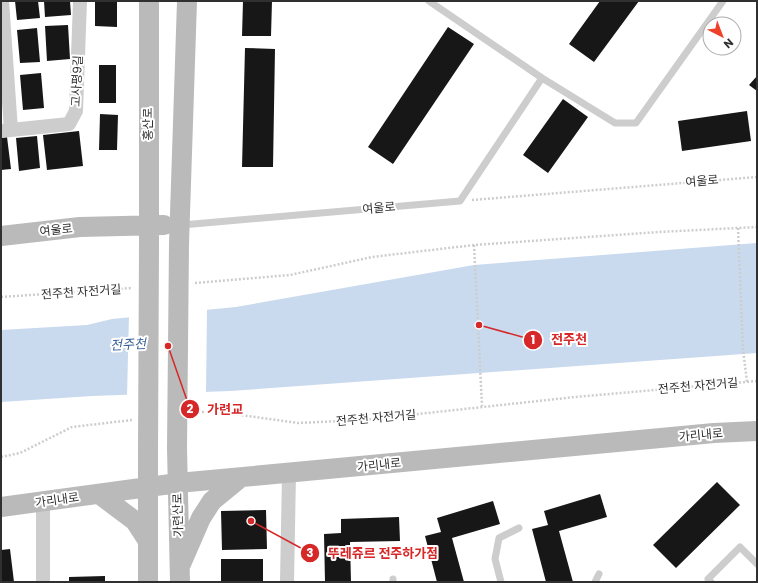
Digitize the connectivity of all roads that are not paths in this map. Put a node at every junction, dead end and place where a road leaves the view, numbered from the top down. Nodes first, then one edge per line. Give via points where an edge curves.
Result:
1 (2, 1) edge
2 (80, 1) edge
3 (149, 1) edge
4 (187, 1) edge
5 (429, 1) edge
6 (723, 1) edge
7 (542, 78) junction
8 (6, 131) edge
9 (150, 225) junction
10 (179, 235) junction
11 (1, 236) edge
12 (757, 431) edge
13 (289, 474) junction
14 (240, 478) junction
15 (178, 483) junction
16 (147, 488) junction
17 (99, 494) junction
18 (43, 502) junction
19 (1, 507) edge
20 (519, 528) dead end
21 (148, 541) junction
22 (757, 564) edge
23 (599, 574) dead end
24 (180, 575) edge
25 (43, 582) edge
26 (148, 582) edge
27 (286, 582) edge
28 (501, 582) edge
29 (595, 582) edge
30 (711, 582) edge

1 - 8 street, 고사평9길
2 - 8 street, 고사평9길 via 76,112 69,124
3 - 9 street, 홍산로
4 - 10 street
5 - 7 lane
6 - 7 lane via 636,123 615,123
7 - 10 lane, 여울로 via 460,201
9 - 10 street, 여울로
9 - 11 street, 여울로 via 80,227
9 - 16 street, 홍산로, bridge
10 - 15 street, 가련산로, bridge
12 - 13 street, 가리내로
13 - 14 street, 가리내로
13 - 27 street
14 - 15 street, 가리내로
14 - 24 street via 212,500 201,518
15 - 16 street, 가리내로
15 - 24 street, 가련산로
16 - 17 street, 가리내로
16 - 21 street
17 - 18 street, 가리내로
17 - 21 street via 135,521
18 - 19 street, 가리내로
18 - 25 street
20 - 28 lane via 499,538 495,559
21 - 26 street
22 - 30 lane via 740,547 708,579
23 - 29 lane

